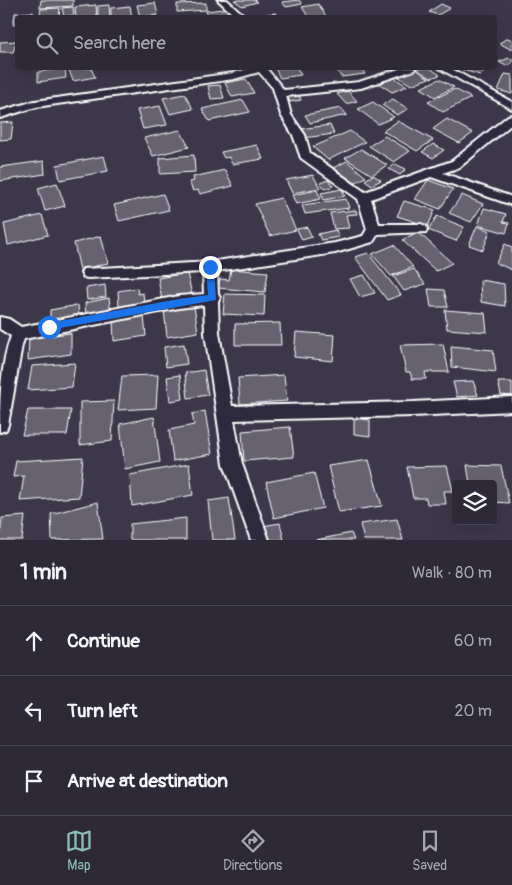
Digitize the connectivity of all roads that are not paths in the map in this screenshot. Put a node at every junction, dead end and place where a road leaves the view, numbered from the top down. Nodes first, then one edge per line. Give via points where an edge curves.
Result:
1 (222, 0) edge
2 (240, 15) edge
3 (254, 70) edge
4 (262, 70) edge
5 (404, 70) edge
6 (448, 70) edge
7 (280, 93) junction
8 (512, 106) edge
9 (0, 115) edge
10 (512, 118) edge
11 (432, 173) junction
12 (364, 197) junction
13 (512, 201) edge
14 (374, 229) junction
15 (421, 229) dead end
16 (210, 267) junction
17 (88, 273) dead end
18 (213, 298) junction
19 (0, 323) edge
20 (19, 334) junction
21 (512, 404) edge
22 (225, 412) junction
23 (0, 425) edge
24 (260, 540) edge

1 - 2 street
3 - 9 street via 234,76 35,104
4 - 7 street
5 - 7 street via 361,85
6 - 8 street
7 - 12 street via 286,115 299,135 305,155
10 - 11 street via 456,164
11 - 12 street
11 - 13 street
12 - 14 street
14 - 15 street
14 - 16 street via 368,239 343,246
16 - 17 street
16 - 18 street
18 - 20 street
18 - 22 street via 212,333
19 - 20 street
20 - 23 street via 14,345
21 - 22 street
22 - 24 street via 233,464

